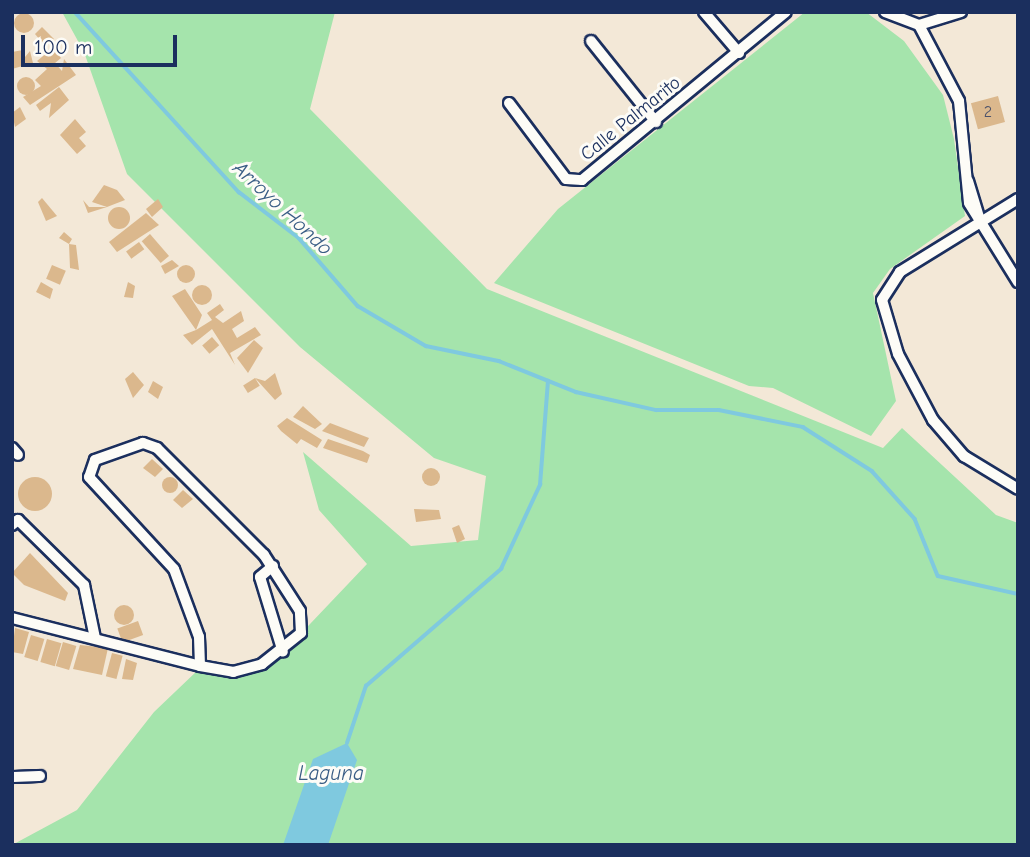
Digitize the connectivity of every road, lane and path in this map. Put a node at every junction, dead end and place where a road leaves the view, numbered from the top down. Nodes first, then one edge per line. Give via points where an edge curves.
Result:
1 (704, 12) edge
2 (786, 12) edge
3 (884, 12) edge
4 (961, 12) edge
5 (919, 25) junction
6 (591, 41) dead end
7 (739, 53) junction
8 (509, 103) dead end
9 (656, 122) junction
10 (1018, 199) edge
11 (979, 220) junction
12 (1018, 282) edge
13 (1018, 489) edge
14 (14, 519) edge
15 (273, 566) junction
16 (12, 618) edge
17 (95, 638) junction
18 (283, 652) junction
19 (200, 666) junction
20 (40, 776) dead end
21 (12, 777) edge

1 - 7 street
2 - 7 street, Calle Palmarito
3 - 5 street
4 - 5 street
5 - 11 street via 959,101 968,197
6 - 9 street
7 - 9 street, Calle Palmarito
8 - 9 street, Calle Palmarito via 573,182
10 - 11 street
11 - 12 street
11 - 13 street via 900,272 882,300 898,354 933,421 964,456
14 - 17 street via 89,592
15 - 18 street via 260,578
15 - 18 street via 300,611 301,633
15 - 19 street via 157,448 127,443 88,469 96,486 174,569 199,636
16 - 17 street
17 - 19 street
18 - 19 street via 233,672
20 - 21 street

